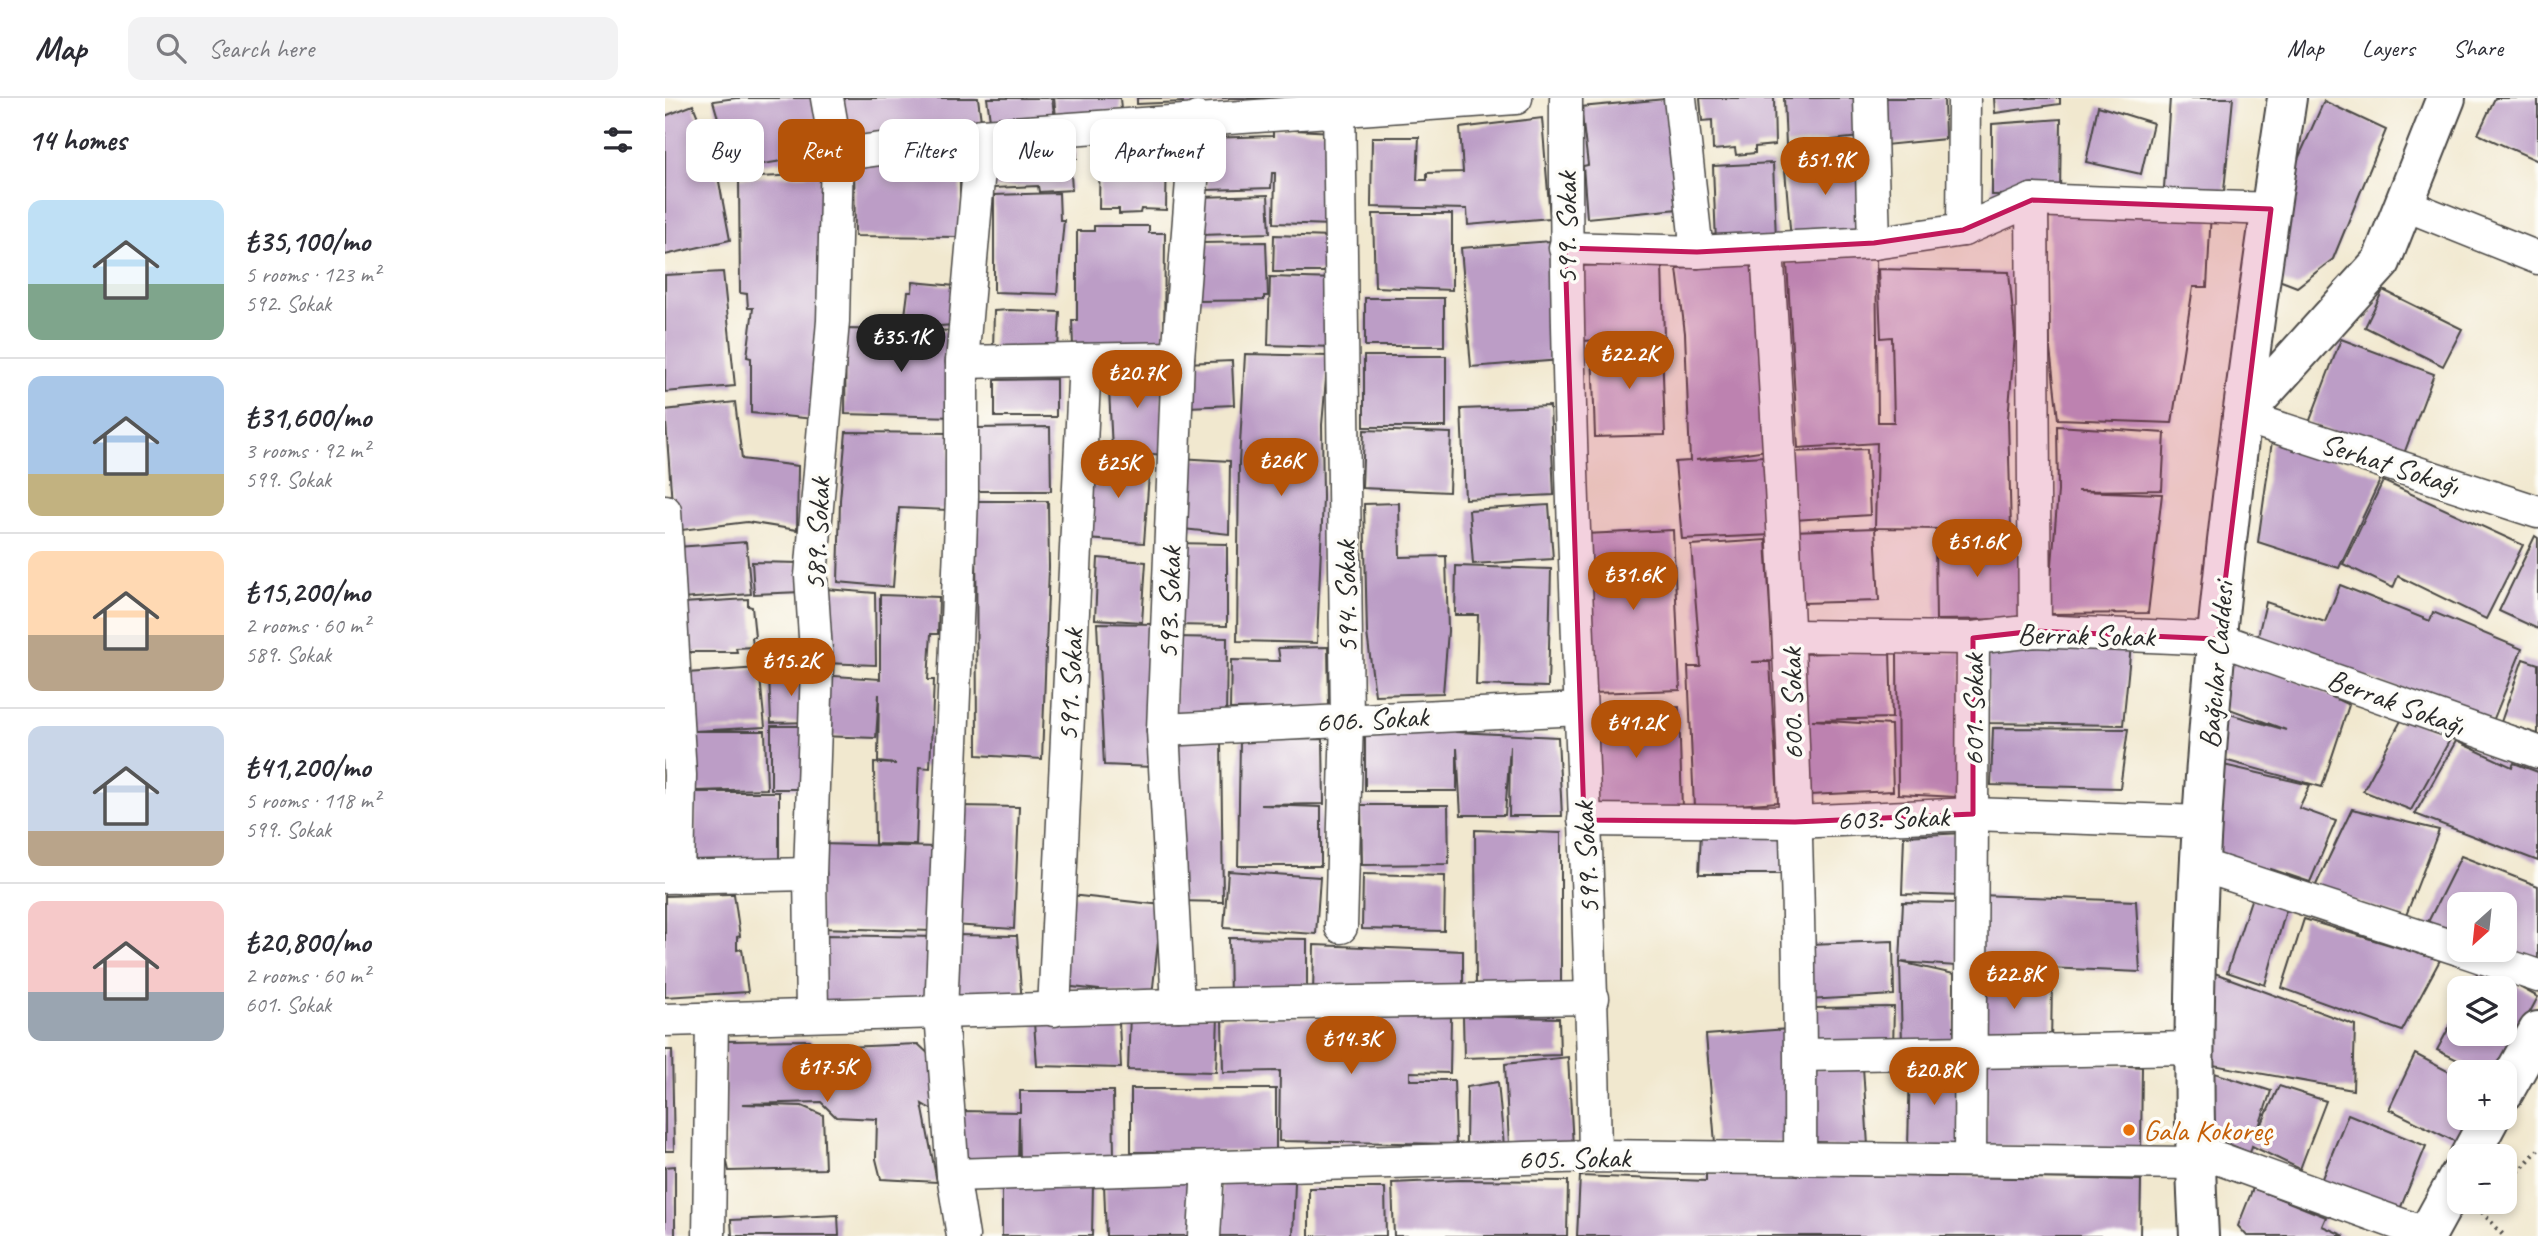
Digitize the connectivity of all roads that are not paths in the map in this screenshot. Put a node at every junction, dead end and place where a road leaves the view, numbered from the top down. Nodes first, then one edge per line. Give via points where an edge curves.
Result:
1 (827, 98) edge
2 (1516, 98) edge
3 (1566, 98) edge
4 (1680, 98) edge
5 (1870, 98) edge
6 (1964, 98) edge
7 (2287, 98) edge
8 (2446, 98) edge
9 (1340, 105) edge
10 (1196, 118) junction
11 (831, 119) edge
12 (982, 135) junction
13 (865, 151) edge
14 (836, 182) edge
15 (2032, 200) junction
16 (2406, 205) junction
17 (2271, 209) junction
18 (1963, 230) junction
19 (1874, 243) junction
20 (1565, 247) junction
21 (1767, 249) junction
22 (1697, 252) junction
23 (2538, 258) edge
24 (2256, 296) junction
25 (2322, 328) junction
26 (1178, 358) junction
27 (1085, 360) junction
28 (962, 362) junction
29 (2242, 416) junction
30 (665, 511) edge
31 (2538, 512) edge
32 (2035, 631) junction
33 (1791, 636) junction
34 (1973, 638) junction
35 (2218, 639) junction
36 (2253, 651) joint
37 (1580, 709) junction
38 (1347, 720) junction
39 (1164, 730) junction
40 (2538, 752) edge
41 (1973, 814) junction
42 (1584, 820) junction
43 (1795, 822) junction
44 (2202, 822) junction
45 (2200, 864) junction
46 (810, 874) junction
47 (671, 877) edge
48 (1341, 927) dead end
49 (2447, 946) edge
50 (2496, 962) edge
51 (2538, 976) edge
52 (1593, 999) junction
53 (1178, 1005) junction
54 (1054, 1010) junction
55 (941, 1013) junction
56 (812, 1014) junction
57 (712, 1018) junction
58 (665, 1020) edge
59 (2193, 1048) junction
60 (1970, 1051) junction
61 (1801, 1055) junction
62 (2533, 1055) edge
63 (2517, 1075) edge
64 (1595, 1156) junction
65 (2195, 1157) junction
66 (1800, 1159) junction
67 (1971, 1159) junction
68 (1208, 1168) junction
69 (953, 1175) junction
70 (2447, 1197) edge
71 (2426, 1235) edge
72 (709, 1236) edge
73 (963, 1236) edge
74 (1204, 1236) edge
75 (2199, 1236) edge

1 - 11 street, 589. Sokak
2 - 9 street
3 - 20 street, 599. Sokak
4 - 22 street
5 - 19 street
6 - 18 street
7 - 17 main road, Bağcılar Caddesi
8 - 16 main road
9 - 10 street
9 - 38 street, 594. Sokak
10 - 12 street
10 - 26 street, 593. Sokak
12 - 13 street
12 - 28 street
14 - 46 street, 589. Sokak via 833,321 811,576 817,667
15 - 17 street
15 - 18 street
15 - 32 street
16 - 23 street
16 - 25 main road via 2381,262
17 - 24 main road, Bağcılar Caddesi
18 - 19 street
19 - 21 street
20 - 22 street
20 - 37 street, 599. Sokak
21 - 22 street
21 - 33 street, 600. Sokak
24 - 25 main road via 2296,334
24 - 29 main road, Bağcılar Caddesi
25 - 29 main road
26 - 27 street
26 - 39 street, 593. Sokak
27 - 28 street
27 - 54 street, 591. Sokak
28 - 55 street via 962,497
29 - 31 street, Serhat Sokağı
29 - 35 main road, Bağcılar Caddesi
30 - 47 street via 680,775
32 - 34 street, Berrak Sokak
32 - 35 street, Berrak Sokak
33 - 34 street, Berrak Sokak
33 - 43 street, 600. Sokak
34 - 41 street, 601. Sokak
35 - 36 street, Berrak Sokak
35 - 44 main road, Bağcılar Caddesi
36 - 40 street, Berrak Sokağı
37 - 38 street, 606. Sokak
37 - 42 street, 599. Sokak
38 - 39 street, 606. Sokak
38 - 48 street, 594. Sokak
39 - 53 street, 593. Sokak
41 - 43 street, 603. Sokak
41 - 44 street, 603. Sokak
41 - 60 street, 601. Sokak
42 - 43 street, 603. Sokak
42 - 52 street, 599. Sokak
43 - 61 street, 600. Sokak
44 - 45 main road, Bağcılar Caddesi
45 - 49 street
45 - 59 main road, Bağcılar Caddesi
46 - 47 street
46 - 56 street, 589. Sokak
50 - 51 street
52 - 53 street
52 - 64 street, 599. Sokak
53 - 54 street
54 - 55 street
55 - 56 street
55 - 69 street
56 - 57 street
57 - 58 street
57 - 72 street
59 - 60 street
59 - 65 main road, Bağcılar Caddesi
60 - 61 street
60 - 67 street, 601. Sokak
61 - 66 street, 600. Sokak
62 - 63 main road
64 - 66 street, 605. Sokak
64 - 68 street, 605. Sokak
65 - 67 street, 605. Sokak
65 - 71 street, 605. Sokak
65 - 75 main road, Bağcılar Caddesi
66 - 67 street, 605. Sokak
68 - 69 street, 605. Sokak
68 - 74 street
69 - 73 street
70 - 71 main road

